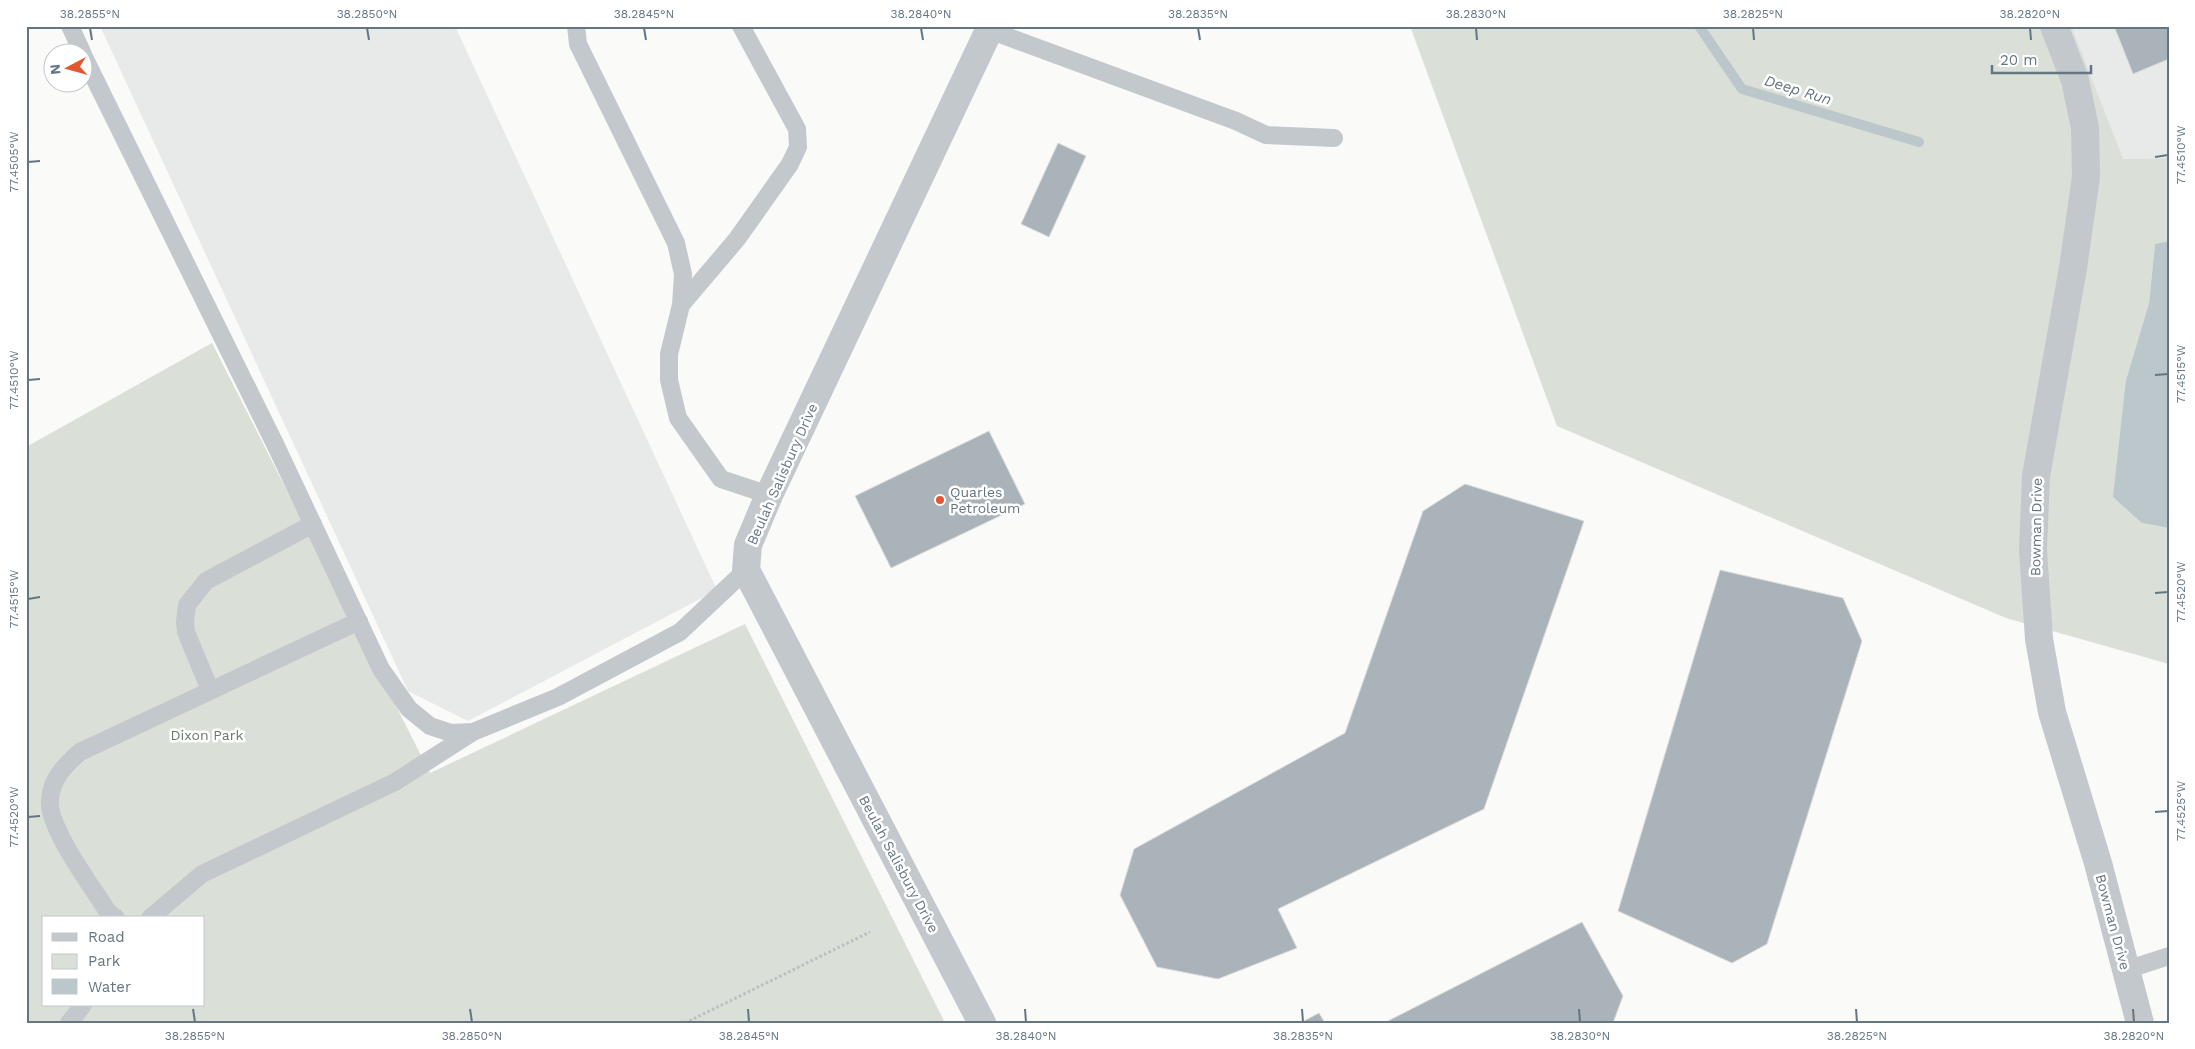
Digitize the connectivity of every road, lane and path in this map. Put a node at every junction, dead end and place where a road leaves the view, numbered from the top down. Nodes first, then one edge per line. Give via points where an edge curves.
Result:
1 (70, 26) edge
2 (576, 26) edge
3 (741, 26) edge
4 (2054, 26) edge
5 (990, 28) edge
6 (77, 42) edge
7 (92, 73) edge
8 (1334, 138) dead end
9 (681, 305) junction
10 (769, 496) junction
11 (313, 524) junction
12 (746, 570) junction
13 (359, 621) junction
14 (210, 690) junction
15 (474, 732) junction
16 (113, 916) edge
17 (152, 916) edge
18 (870, 932) dead end
19 (2169, 956) edge
20 (2126, 970) junction
21 (82, 1006) edge
22 (69, 1023) edge
23 (684, 1023) edge
24 (982, 1023) edge
25 (2140, 1023) edge

1 - 6 lane
2 - 9 lane via 578,44 676,243 683,274
3 - 9 lane via 797,129 798,147 790,164 737,238
4 - 20 street, Bowman Drive via 2075,80 2085,128 2086,177 2036,476 2033,550 2038,639 2052,712 2098,863
5 - 8 lane via 1266,135
5 - 10 street, Beulah Salisbury Drive
7 - 11 lane
9 - 10 lane via 669,354 669,380 678,418 721,479
10 - 12 street, Beulah Salisbury Drive via 748,545
11 - 13 lane
11 - 14 lane via 206,581 187,605 186,632
12 - 15 lane via 680,632 558,697
12 - 24 street, Beulah Salisbury Drive
13 - 14 lane
13 - 15 lane via 382,669 409,709 430,726 451,733
14 - 16 lane via 80,752 65,764 54,782 50,800 52,817 73,857
15 - 17 lane via 394,782 202,874
18 - 23 path
19 - 20 lane
20 - 25 street, Bowman Drive
21 - 22 lane

